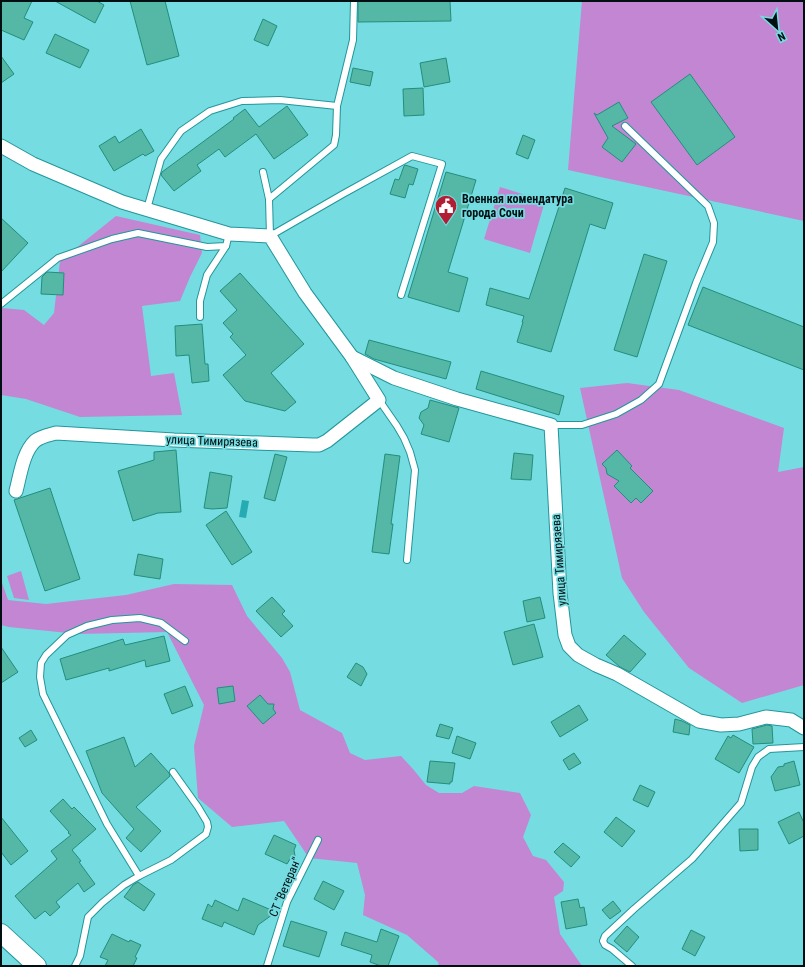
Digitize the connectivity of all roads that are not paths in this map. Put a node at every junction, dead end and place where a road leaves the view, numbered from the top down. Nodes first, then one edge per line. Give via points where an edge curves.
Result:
1 (354, 1) edge
2 (337, 106) junction
3 (625, 126) dead end
4 (1, 146) edge
5 (263, 172) dead end
6 (269, 199) junction
7 (148, 209) junction
8 (270, 236) junction
9 (228, 240) junction
10 (401, 295) dead end
11 (1, 304) edge
12 (200, 317) dead end
13 (352, 357) junction
14 (379, 400) junction
15 (551, 425) junction
16 (16, 491) dead end
17 (407, 560) dead end
18 (185, 641) dead end
19 (804, 728) edge
20 (804, 748) edge
21 (173, 772) dead end
22 (318, 840) dead end
23 (139, 876) junction
24 (1, 933) edge
25 (37, 966) edge
26 (75, 966) edge
27 (267, 966) edge
28 (632, 966) edge

1 - 2 lane via 353,40
2 - 6 lane via 334,145
2 - 7 lane via 280,100 242,101 210,111 181,131 161,159
3 - 15 lane via 708,206 714,223 713,242 659,384 641,400 616,414 582,425
4 - 7 street via 33,164 122,202
5 - 6 lane
6 - 8 lane
7 - 9 street
8 - 9 street
8 - 10 lane via 412,156 442,164
8 - 13 street via 305,293
9 - 11 lane via 207,247 138,233 112,239 58,258
9 - 12 lane via 207,275 200,301
13 - 14 street
13 - 15 street via 394,378 457,399
14 - 16 street, улица Тимирязева via 319,445 56,433 35,441 27,452
14 - 17 lane via 404,438 415,470
15 - 19 street, улица Тимирязева via 560,593 565,635 570,646 578,655 698,720 721,725 739,724 766,717 791,720
18 - 23 lane via 161,623 140,618 112,620 87,626 67,635 40,663 43,694 107,824
20 - 28 lane via 769,749 758,757 752,767 742,803 692,859 605,936 605,945
21 - 23 lane via 207,822 206,834 171,860
22 - 27 lane, СТ "Ветеран" via 288,902
23 - 26 lane via 102,903 88,917 80,956
24 - 25 street

